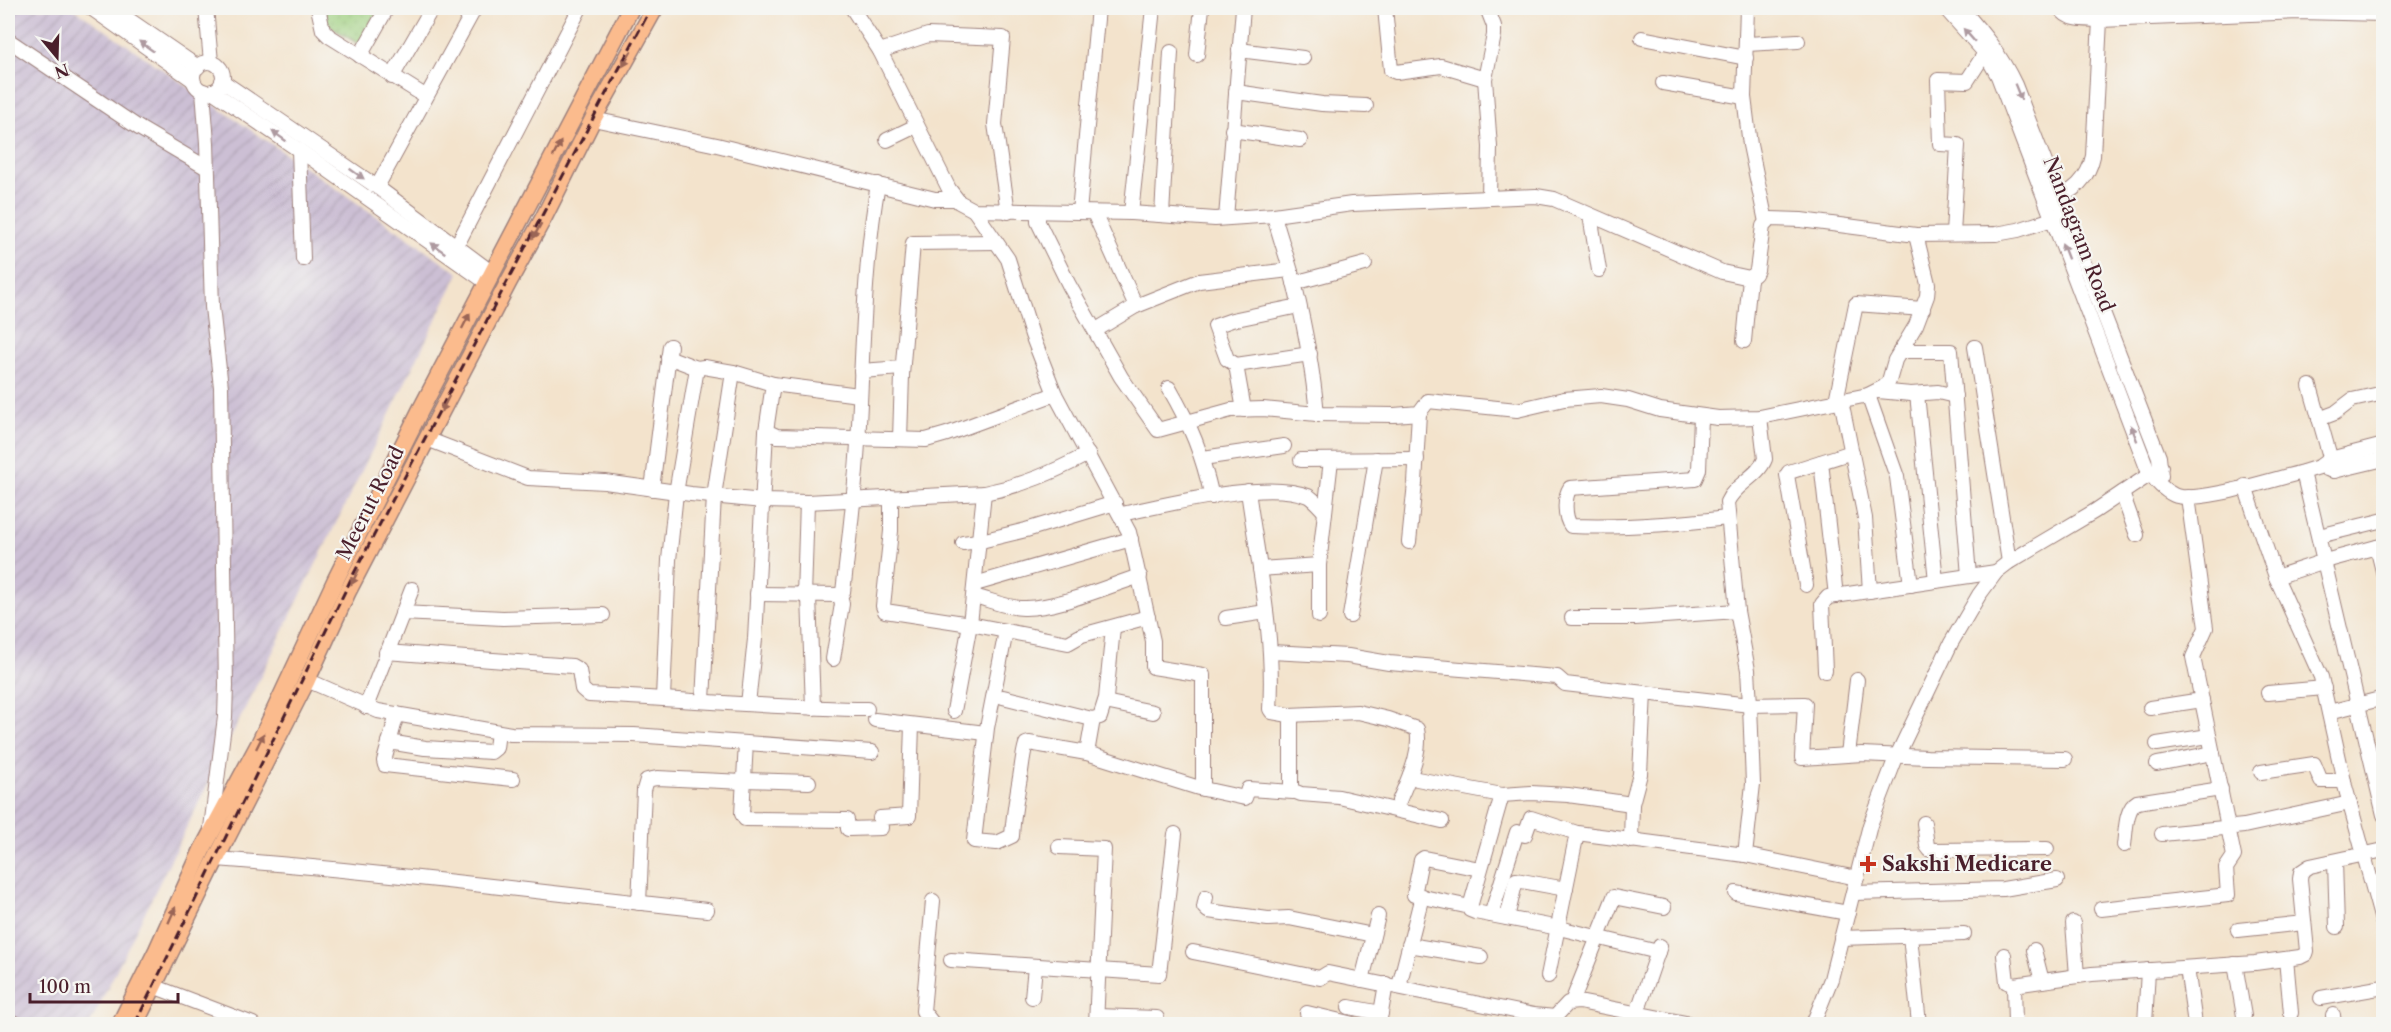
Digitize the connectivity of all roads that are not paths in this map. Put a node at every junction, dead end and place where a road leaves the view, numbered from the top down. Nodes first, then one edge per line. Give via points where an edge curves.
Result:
1 (91, 8) edge
2 (112, 8) edge
3 (206, 8) edge
4 (318, 8) edge
5 (387, 8) edge
6 (432, 8) edge
7 (475, 8) edge
8 (580, 8) edge
9 (631, 8) edge
10 (655, 8) edge
11 (852, 8) edge
12 (1098, 8) edge
13 (1153, 8) edge
14 (1202, 8) edge
15 (1243, 8) edge
16 (1384, 8) edge
17 (1487, 8) edge
18 (1747, 8) edge
19 (2060, 8) edge
20 (1957, 9) edge
21 (130, 14) edge
22 (2384, 14) edge
23 (2100, 21) junction
24 (1642, 38) dead end
25 (8, 40) edge
26 (1798, 41) dead end
27 (1239, 50) junction
28 (880, 51) junction
29 (1746, 51) junction
30 (1171, 52) dead end
31 (1984, 53) junction
32 (1197, 55) dead end
33 (360, 56) junction
34 (1303, 58) dead end
35 (392, 77) junction
36 (207, 79) junction
37 (1485, 79) junction
38 (1663, 83) dead end
39 (1236, 92) junction
40 (425, 96) junction
41 (1744, 97) junction
42 (1366, 105) dead end
43 (593, 119) junction
44 (916, 126) junction
45 (1232, 130) junction
46 (887, 140) dead end
47 (1300, 140) dead end
48 (299, 150) junction
49 (207, 168) junction
50 (878, 184) junction
51 (376, 187) junction
52 (1489, 198) junction
53 (955, 199) junction
54 (2052, 200) junction
55 (974, 210) junction
56 (1008, 212) junction
57 (1038, 212) junction
58 (1079, 212) junction
59 (1094, 213) junction
60 (1131, 213) junction
61 (1590, 214) junction
62 (1162, 215) junction
63 (1274, 215) junction
64 (2059, 217) junction
65 (1226, 218) junction
66 (1766, 222) junction
67 (1953, 234) junction
68 (1916, 235) junction
69 (996, 242) junction
70 (457, 245) junction
71 (303, 259) dead end
72 (464, 259) junction
73 (1365, 264) dead end
74 (1599, 270) dead end
75 (1292, 276) junction
76 (489, 277) junction
77 (1750, 278) junction
78 (505, 289) junction
79 (1136, 306) junction
80 (1299, 306) junction
81 (1923, 309) junction
82 (1096, 330) junction
83 (2113, 339) junction
84 (1744, 341) dead end
85 (2100, 344) junction
86 (1975, 347) dead end
87 (1900, 351) junction
88 (1310, 354) junction
89 (1236, 365) junction
90 (697, 368) junction
91 (902, 368) junction
92 (861, 371) junction
93 (733, 372) junction
94 (773, 384) junction
95 (2310, 386) dead end
96 (1169, 388) dead end
97 (1873, 393) junction
98 (2384, 393) edge
99 (1055, 394) junction
100 (1917, 394) junction
101 (859, 395) junction
102 (1955, 396) junction
103 (1839, 401) junction
104 (1244, 410) junction
105 (1419, 413) junction
106 (1317, 414) junction
107 (1701, 417) junction
108 (1760, 417) junction
109 (2319, 419) junction
110 (1188, 422) junction
111 (765, 431) junction
112 (427, 439) junction
113 (858, 439) junction
114 (900, 439) junction
115 (2384, 445) edge
116 (1284, 446) dead end
117 (1852, 452) junction
118 (1088, 454) junction
119 (1203, 458) junction
120 (1376, 459) junction
121 (1417, 459) junction
122 (2384, 459) edge
123 (1301, 460) dead end
124 (1331, 460) junction
125 (1821, 462) junction
126 (2328, 466) junction
127 (2303, 472) junction
128 (2157, 475) junction
129 (2245, 486) junction
130 (652, 489) junction
131 (1248, 491) junction
132 (676, 493) junction
133 (984, 493) junction
134 (2122, 493) junction
135 (714, 496) junction
136 (1212, 496) junction
137 (891, 497) junction
138 (2188, 497) junction
139 (855, 499) junction
140 (763, 501) junction
141 (807, 502) junction
142 (1118, 508) junction
143 (1325, 512) junction
144 (1727, 518) junction
145 (2384, 520) edge
146 (2137, 535) dead end
147 (2319, 536) junction
148 (1131, 539) junction
149 (978, 540) junction
150 (963, 543) dead end
151 (1409, 543) dead end
152 (2380, 546) edge
153 (2325, 561) junction
154 (2009, 562) junction
155 (1319, 565) junction
156 (1260, 569) junction
157 (1996, 572) junction
158 (2384, 575) edge
159 (1140, 576) junction
160 (1969, 576) junction
161 (2276, 577) junction
162 (1936, 581) junction
163 (1806, 585) dead end
164 (1911, 585) junction
165 (412, 589) dead end
166 (974, 590) junction
167 (1870, 591) junction
168 (757, 594) junction
169 (840, 595) junction
170 (806, 596) junction
171 (1836, 596) junction
172 (1737, 611) junction
173 (402, 612) junction
174 (1266, 612) junction
175 (603, 615) dead end
176 (1148, 616) junction
177 (1319, 616) dead end
178 (1350, 616) dead end
179 (1226, 618) dead end
180 (1572, 618) dead end
181 (970, 624) junction
182 (1113, 628) junction
183 (1006, 631) junction
184 (386, 652) junction
185 (1271, 652) junction
186 (833, 659) dead end
187 (1825, 671) dead end
188 (307, 680) junction
189 (1857, 680) dead end
190 (2324, 688) junction
191 (1644, 693) junction
192 (2268, 693) dead end
193 (1003, 696) dead end
194 (663, 698) junction
195 (2384, 698) edge
196 (703, 700) junction
197 (2202, 700) junction
198 (1105, 702) junction
199 (748, 704) junction
200 (1750, 705) junction
201 (2359, 705) junction
202 (366, 707) junction
203 (813, 708) junction
204 (2150, 708) dead end
205 (954, 711) dead end
206 (1153, 712) dead end
207 (2330, 712) junction
208 (397, 714) junction
209 (1289, 715) junction
210 (1093, 719) junction
211 (912, 725) junction
212 (498, 732) junction
213 (986, 733) junction
214 (2209, 735) junction
215 (389, 742) junction
216 (746, 743) junction
217 (2157, 744) dead end
218 (872, 752) dead end
219 (1087, 753) junction
220 (2213, 753) junction
221 (1848, 754) junction
222 (1897, 755) junction
223 (2065, 759) dead end
224 (2157, 764) dead end
225 (2261, 772) dead end
226 (1410, 775) junction
227 (513, 779) dead end
228 (744, 781) junction
229 (2344, 781) junction
230 (809, 782) dead end
231 (1203, 789) junction
232 (2221, 789) junction
233 (1293, 792) junction
234 (1502, 795) junction
235 (1399, 801) dead end
236 (2350, 803) junction
237 (1632, 804) junction
238 (2384, 815) edge
239 (1442, 821) dead end
240 (1924, 823) dead end
241 (2229, 828) junction
242 (1577, 833) junction
243 (1175, 834) dead end
244 (2162, 834) dead end
245 (210, 835) junction
246 (1631, 841) junction
247 (2124, 845) dead end
248 (1059, 847) dead end
249 (2048, 849) dead end
250 (2384, 850) edge
251 (1745, 855) junction
252 (2363, 855) junction
253 (216, 858) junction
254 (2336, 861) junction
255 (1480, 869) junction
256 (1857, 878) junction
257 (2057, 879) dead end
258 (1507, 887) junction
259 (1566, 888) junction
260 (1736, 893) dead end
261 (1853, 894) junction
262 (1422, 896) junction
263 (1206, 897) dead end
264 (933, 901) dead end
265 (639, 903) junction
266 (1470, 907) junction
267 (1664, 907) dead end
268 (2101, 909) dead end
269 (707, 910) dead end
270 (1848, 913) junction
271 (1491, 915) junction
272 (1378, 916) dead end
273 (1507, 918) junction
274 (2073, 922) dead end
275 (2304, 922) junction
276 (2337, 927) dead end
277 (1558, 928) junction
278 (2384, 928) edge
279 (2238, 930) dead end
280 (1964, 934) dead end
281 (1373, 935) junction
282 (1910, 936) junction
283 (1598, 938) junction
284 (1841, 938) junction
285 (1409, 945) junction
286 (2034, 950) dead end
287 (1193, 952) dead end
288 (2004, 955) dead end
289 (1481, 957) dead end
290 (2286, 959) junction
291 (951, 960) dead end
292 (2235, 964) junction
293 (1035, 967) junction
294 (2187, 968) junction
295 (2148, 970) junction
296 (1099, 972) junction
297 (1548, 976) dead end
298 (2077, 976) junction
299 (1362, 980) junction
300 (2042, 981) junction
301 (1393, 985) junction
302 (2014, 985) junction
303 (153, 986) junction
304 (2384, 987) edge
305 (1032, 998) dead end
306 (2321, 998) dead end
307 (1572, 1002) junction
308 (1349, 1007) dead end
309 (1307, 1013) dead end
310 (1637, 1013) junction
311 (2291, 1013) dead end
312 (2244, 1016) dead end
313 (1157, 1018) dead end
314 (1380, 1019) edge
315 (8, 1020) edge
316 (1096, 1020) edge
317 (1335, 1022) edge
318 (1672, 1022) edge
319 (16, 1024) edge
320 (120, 1024) edge
321 (135, 1024) edge
322 (253, 1024) edge
323 (933, 1024) edge
324 (1353, 1024) edge
325 (1691, 1024) edge
326 (1813, 1024) edge
327 (1920, 1024) edge
328 (2014, 1024) edge
329 (2145, 1024) edge
330 (2194, 1024) edge

36 -> 1 street
2 - 21 street
3 - 36 street
4 - 33 street via 323,30
5 - 33 street
6 - 35 street
7 - 40 street
8 - 70 street
76 -> 9 main road, Meerut Road
10 -> 43 main road, Meerut Road
11 - 28 street
12 - 58 street
13 - 60 street
14 - 32 street
15 - 27 street
16 - 37 street via 1391,70 1442,66
17 - 37 street via 1494,35
18 - 29 street
19 - 23 street via 2072,18
31 -> 20 street, Nandagram Road
20 -> 54 street, Nandagram Road via 2005,63
21 - 36 street
22 - 23 street via 2299,12
23 - 54 street via 2092,162 2087,176 2076,188
24 - 29 street
25 - 49 street via 139,128
26 - 29 street
27 - 34 street
27 - 39 street
28 - 44 street
28 - 56 street via 928,35 1003,39 994,124
29 - 41 street
30 - 62 street
31 - 54 street, Nandagram Road via 1998,76
31 - 67 street via 1967,81 1938,80 1940,144 1958,144
33 - 35 street
35 - 40 street
48 -> 36 street
36 - 49 street
36 -> 51 street
37 - 52 street
38 - 41 street
39 - 42 street via 1322,104
39 - 45 street
40 - 51 street
41 - 66 street
43 - 50 street
43 -> 78 main road, Meerut Road
44 - 46 street
44 - 53 street
45 - 47 street
45 - 65 street
48 - 71 street
72 -> 48 street
49 - 245 street via 212,307 221,387 226,685
50 - 53 street via 935,199
50 - 92 street
51 - 70 street
52 - 61 street via 1536,196
52 - 63 street via 1352,204
53 - 55 street
54 - 64 street, Nandagram Road
55 - 56 street
55 - 69 street
56 - 57 street
57 - 58 street
57 - 82 street via 1038,222
58 - 59 street
59 - 60 street
59 - 79 street
60 - 62 street
61 - 74 street
61 - 77 street via 1722,272
62 - 65 street
63 - 65 street
63 - 75 street
64 - 67 street via 1996,234
64 - 83 street, Nandagram Road
85 -> 64 street, Nandagram Road
66 - 68 street via 1777,218 1801,220
66 - 77 street via 1757,270
67 - 68 street
68 - 81 street via 1928,284
69 - 91 street via 913,243
69 - 99 street via 1012,270
70 - 72 street
72 - 76 street
73 - 75 street
75 - 79 street via 1199,281
75 - 80 street
76 - 78 main road
245 -> 76 main road, Meerut Road via 259,744 336,579
77 - 84 street
78 -> 112 main road, Meerut Road
79 - 82 street
80 - 88 street
80 - 89 street via 1215,326 1227,359
81 - 87 street
81 - 103 street via 1857,304
82 - 110 street via 1121,377 1158,430
83 - 85 street
83 - 128 street, Nandagram Road
128 -> 85 street, Nandagram Road
86 - 154 street
87 - 97 street via 1889,381
87 - 102 street via 1951,351
88 - 89 street
88 - 106 street
89 - 104 street
90 - 93 street
90 - 130 street via 669,352
90 - 132 street
91 - 92 street
91 - 114 street
92 - 101 street
93 - 94 street
93 - 135 street
94 - 101 street
94 - 111 street
95 - 109 street
96 - 110 street
97 - 100 street
97 - 103 street
97 - 164 street via 1898,477
98 - 109 street via 2352,400
99 - 114 street via 937,438
99 - 118 street
100 - 102 street via 1938,392
100 - 162 street
101 - 113 street
102 - 160 street
103 - 108 street
103 - 117 street
104 - 106 street
104 - 110 street
105 - 106 street
105 - 107 street via 1428,401 1517,410 1564,399 1601,396
105 - 121 street
107 - 108 street
107 - 144 street via 1699,471 1695,479 1570,488 1566,497 1568,521 1571,526 1677,524
108 - 144 street via 1765,459 1731,494
109 - 126 street
110 - 119 street
111 - 113 street via 777,436
111 - 140 street
112 - 130 street via 528,478
112 -> 188 main road, Meerut Road
113 - 114 street
113 - 139 street
115 - 126 street
116 - 119 street
117 - 125 street
117 - 167 street via 1865,518
118 - 133 street via 1048,475
118 - 142 street
119 - 136 street
120 - 121 street
120 - 124 street
120 - 178 street
121 - 151 street
122 - 126 street
123 - 124 street
124 - 143 street
125 - 163 street via 1787,475
125 - 171 street
126 - 127 street
127 - 129 street
127 - 147 street
128 - 134 street
128 - 138 street via 2174,495
129 - 138 street
129 - 161 street
130 - 132 street
131 - 136 street
131 - 143 street via 1310,496
131 - 156 street
132 - 135 street
132 - 194 street
133 - 137 street
133 - 149 street
134 - 146 street
134 - 154 street
135 - 140 street
135 - 196 street
136 - 142 street
137 - 139 street
137 - 181 street via 883,609
138 - 197 street via 2206,628 2193,657
139 - 141 street
139 - 169 street
140 - 141 street
140 - 168 street
141 - 170 street
142 - 148 street
142 - 149 street
143 - 155 street
144 - 172 street
145 - 147 street
147 - 153 street
148 - 159 street
148 - 166 street
149 - 150 street
149 - 166 street
152 - 153 street
152 - 158 street
153 - 161 street
153 - 201 street
154 - 157 street
155 - 156 street
155 - 177 street
156 - 174 street
157 - 160 street
157 - 222 street via 1951,643
159 - 166 street via 1028,608 1012,606
159 - 176 street
160 - 162 street
161 - 190 street via 2317,664
162 - 164 street
164 - 167 street
165 - 173 street
166 - 181 street
167 - 171 street
168 - 170 street
168 - 199 street
169 - 170 street
169 - 186 street
170 - 203 street
171 - 187 street via 1828,597 1822,604
172 - 180 street
172 - 200 street
173 - 175 street via 503,618
173 - 184 street
174 - 179 street
174 - 185 street
176 - 182 street
176 - 231 street via 1153,667 1203,675
181 - 183 street
181 - 205 street
182 - 183 street via 1082,635 1068,643
182 - 198 street
183 - 213 street
184 - 194 street via 572,666 579,670 582,689 589,694
184 - 202 street
185 - 191 street via 1557,677 1565,684
185 - 209 street via 1271,711
188 - 202 street
188 - 253 main road, Meerut Road
189 - 221 street
190 - 192 street
190 - 207 street
191 - 200 street
191 - 237 street via 1640,774
193 - 210 street
194 - 196 street
195 - 201 street
196 - 199 street
197 - 204 street
197 - 214 street
198 - 206 street
198 - 210 street via 1101,717
199 - 203 street
200 - 221 street via 1805,704 1802,758
200 - 251 street via 1753,790
201 - 207 street
201 - 238 street
202 - 208 street
203 - 211 street
207 - 229 street
208 - 212 street
208 - 215 street
209 - 226 street via 1358,712 1417,729 1419,741
209 - 233 street
210 - 219 street
211 - 213 street
211 - 228 street via 909,816 880,818 881,828 848,829 847,820 745,819
212 - 215 street via 496,748 491,752
212 - 216 street via 634,735
213 - 219 street via 974,841 997,843 1011,836 1026,744
214 - 217 street
214 - 220 street
215 - 227 street via 384,761 388,766
216 - 218 street
216 - 228 street
219 - 231 street
220 - 224 street
220 - 232 street
221 - 222 street
222 - 223 street
222 - 256 street via 1877,804
225 - 229 street via 2314,764 2321,781
226 - 234 street
226 - 235 street
228 - 230 street
228 - 265 street via 647,780
229 - 236 street
231 - 233 street via 1245,798 1248,789
232 - 241 street
232 - 247 street via 2137,802 2129,811
233 - 239 street via 1339,797
234 - 237 street via 1568,795
234 - 255 street
236 - 241 street
236 - 252 street
237 - 246 street
240 - 249 street via 1926,846 1930,850
241 - 244 street
241 - 268 street via 2234,856 2226,868 2228,895 2190,905 2140,911
242 - 246 street
242 - 258 street via 1531,818 1525,835 1517,832
242 - 259 street
243 - 296 street via 1159,974
320 -> 245 main road, Meerut Road
246 - 251 street
248 - 296 street via 1104,849
250 - 252 street
251 - 256 street
252 - 254 street
252 - 278 street
253 - 265 street via 336,867
253 - 303 main road, Meerut Road
254 - 275 street via 2310,866 2301,872
254 - 276 street
255 - 262 street via 1424,858 1414,895
255 - 266 street
256 - 261 street
257 - 261 street via 2003,889
258 - 259 street via 1516,880
258 - 271 street
258 - 273 street
259 - 277 street
260 - 270 street
261 - 270 street
262 - 266 street
262 - 285 street
263 - 281 street via 1204,907 1208,911 1289,918
264 - 323 street via 923,1011
265 - 269 street
266 - 271 street via 1471,911
267 - 283 street via 1614,897
270 - 284 street
271 - 273 street
272 - 281 street
273 - 277 street
274 - 298 street
275 - 279 street
275 - 290 street via 2306,954
277 - 283 street
277 - 297 street
280 - 282 street
281 - 299 street
282 - 284 street
282 - 327 street
283 - 307 street
283 - 310 street via 1659,949
284 - 326 street via 1831,980
285 - 289 street
285 - 301 street
286 - 300 street
287 - 299 street via 1317,977 1328,973
288 - 302 street via 2007,982
290 - 292 street
290 - 311 street
291 - 293 street
292 - 294 street
292 - 312 street
293 - 296 street
293 - 305 street
294 - 295 street
294 - 330 street
295 - 298 street
295 - 329 street
296 - 316 street
298 - 300 street
299 - 301 street
300 - 302 street
301 - 307 street via 1550,1017 1560,1014
301 - 314 street
302 - 328 street
303 - 321 main road, Meerut Road
303 - 322 street
304 - 306 street
307 - 310 street
308 - 314 street
309 - 317 street
310 - 318 street
313 - 316 street
315 - 319 street
317 - 324 street
318 - 325 street

